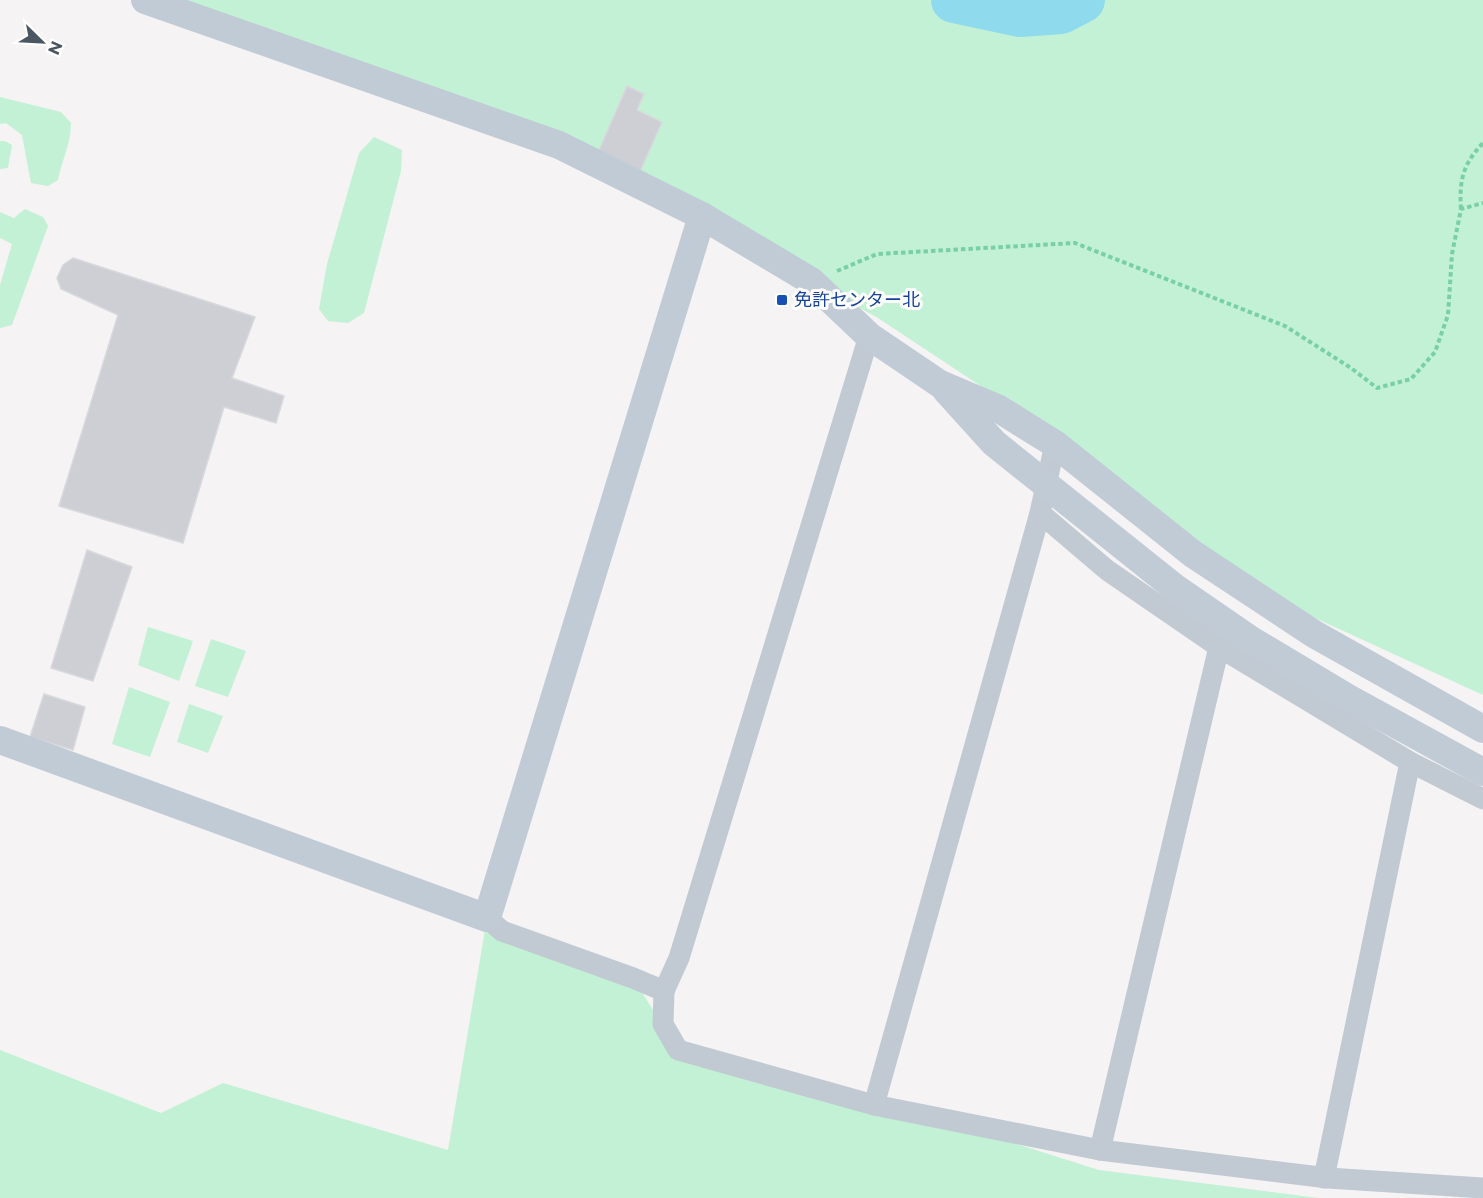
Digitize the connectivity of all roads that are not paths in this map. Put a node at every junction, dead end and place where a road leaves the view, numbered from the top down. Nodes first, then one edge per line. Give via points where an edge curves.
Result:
1 (146, 0) edge
2 (702, 216) junction
3 (869, 336) junction
4 (940, 384) junction
5 (1055, 444) junction
6 (1043, 500) junction
7 (1219, 647) junction
8 (1483, 729) edge
9 (0, 741) edge
10 (1410, 762) junction
11 (1483, 772) edge
12 (1483, 799) edge
13 (487, 918) junction
14 (664, 991) junction
15 (874, 1105) junction
16 (1100, 1150) junction
17 (1324, 1178) junction
18 (1483, 1188) edge

1 - 2 street via 559,145
2 - 3 street via 811,281
2 - 13 street
3 - 4 street
3 - 14 street via 679,958
4 - 5 street via 999,409
4 - 6 street
5 - 6 street
5 - 8 street via 1193,554 1314,634
6 - 7 street via 1107,570
6 - 11 street via 1251,640
6 - 15 street
7 - 10 street
7 - 16 street
9 - 13 street
10 - 12 street
10 - 17 street
13 - 14 street via 502,931
14 - 15 street via 663,1024 678,1050
15 - 16 street
16 - 17 street
17 - 18 street

